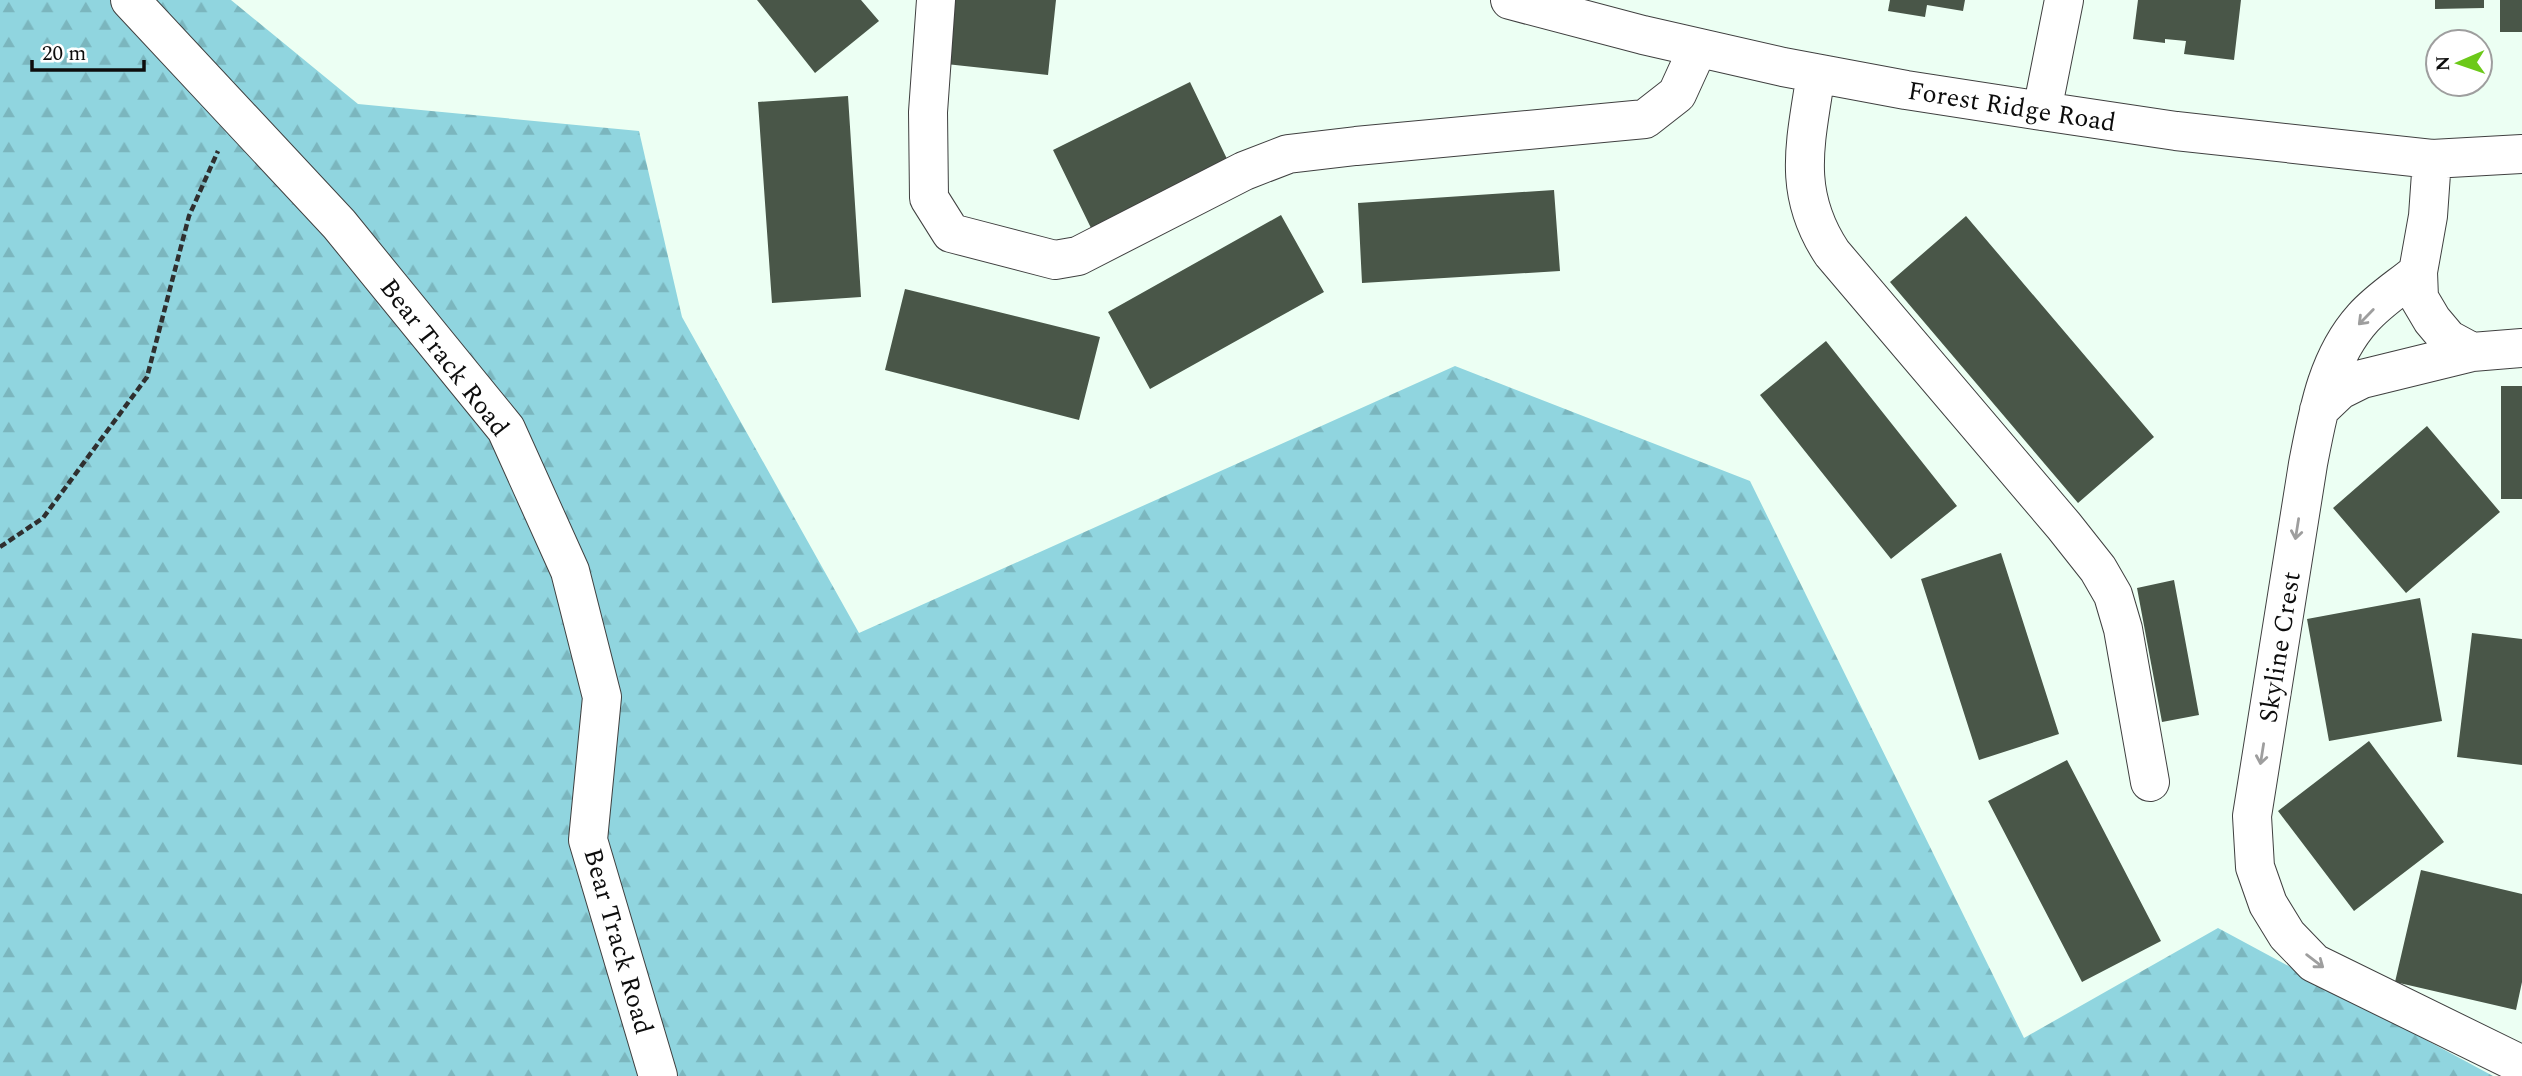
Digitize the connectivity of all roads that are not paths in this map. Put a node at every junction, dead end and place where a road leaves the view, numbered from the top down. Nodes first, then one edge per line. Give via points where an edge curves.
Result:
1 (130, 0) edge
2 (936, 0) edge
3 (2064, 0) edge
4 (1534, 4) edge
5 (1698, 48) junction
6 (1816, 73) junction
7 (2042, 111) junction
8 (2522, 154) edge
9 (2432, 159) junction
10 (2418, 272) junction
11 (2522, 348) edge
12 (2472, 352) junction
13 (2319, 410) junction
14 (2150, 782) dead end
15 (2522, 1065) edge
16 (658, 1076) edge

1 - 16 street, Bear Track Road via 339,224 506,429 570,571 602,697 588,840
2 - 5 street via 928,112 929,198 951,233 1055,260 1078,256 1288,154 1645,119 1677,94
3 - 7 street
4 - 5 street, Forest Ridge Road
5 - 6 street, Forest Ridge Road
6 - 7 street, Forest Ridge Road
6 - 14 street via 1803,173 1817,231 2098,569 2113,595 2123,629
7 - 9 street, Forest Ridge Road
8 - 9 street, Forest Ridge Road
9 - 10 street
10 - 12 street via 2419,298 2432,320 2448,339
10 -> 13 street, Skyline Crest via 2364,317 2348,338 2331,369
11 - 12 street
12 - 13 street via 2362,379 2340,390
13 -> 15 street, Skyline Crest via 2252,816 2255,867 2268,904 2287,935 2314,963

